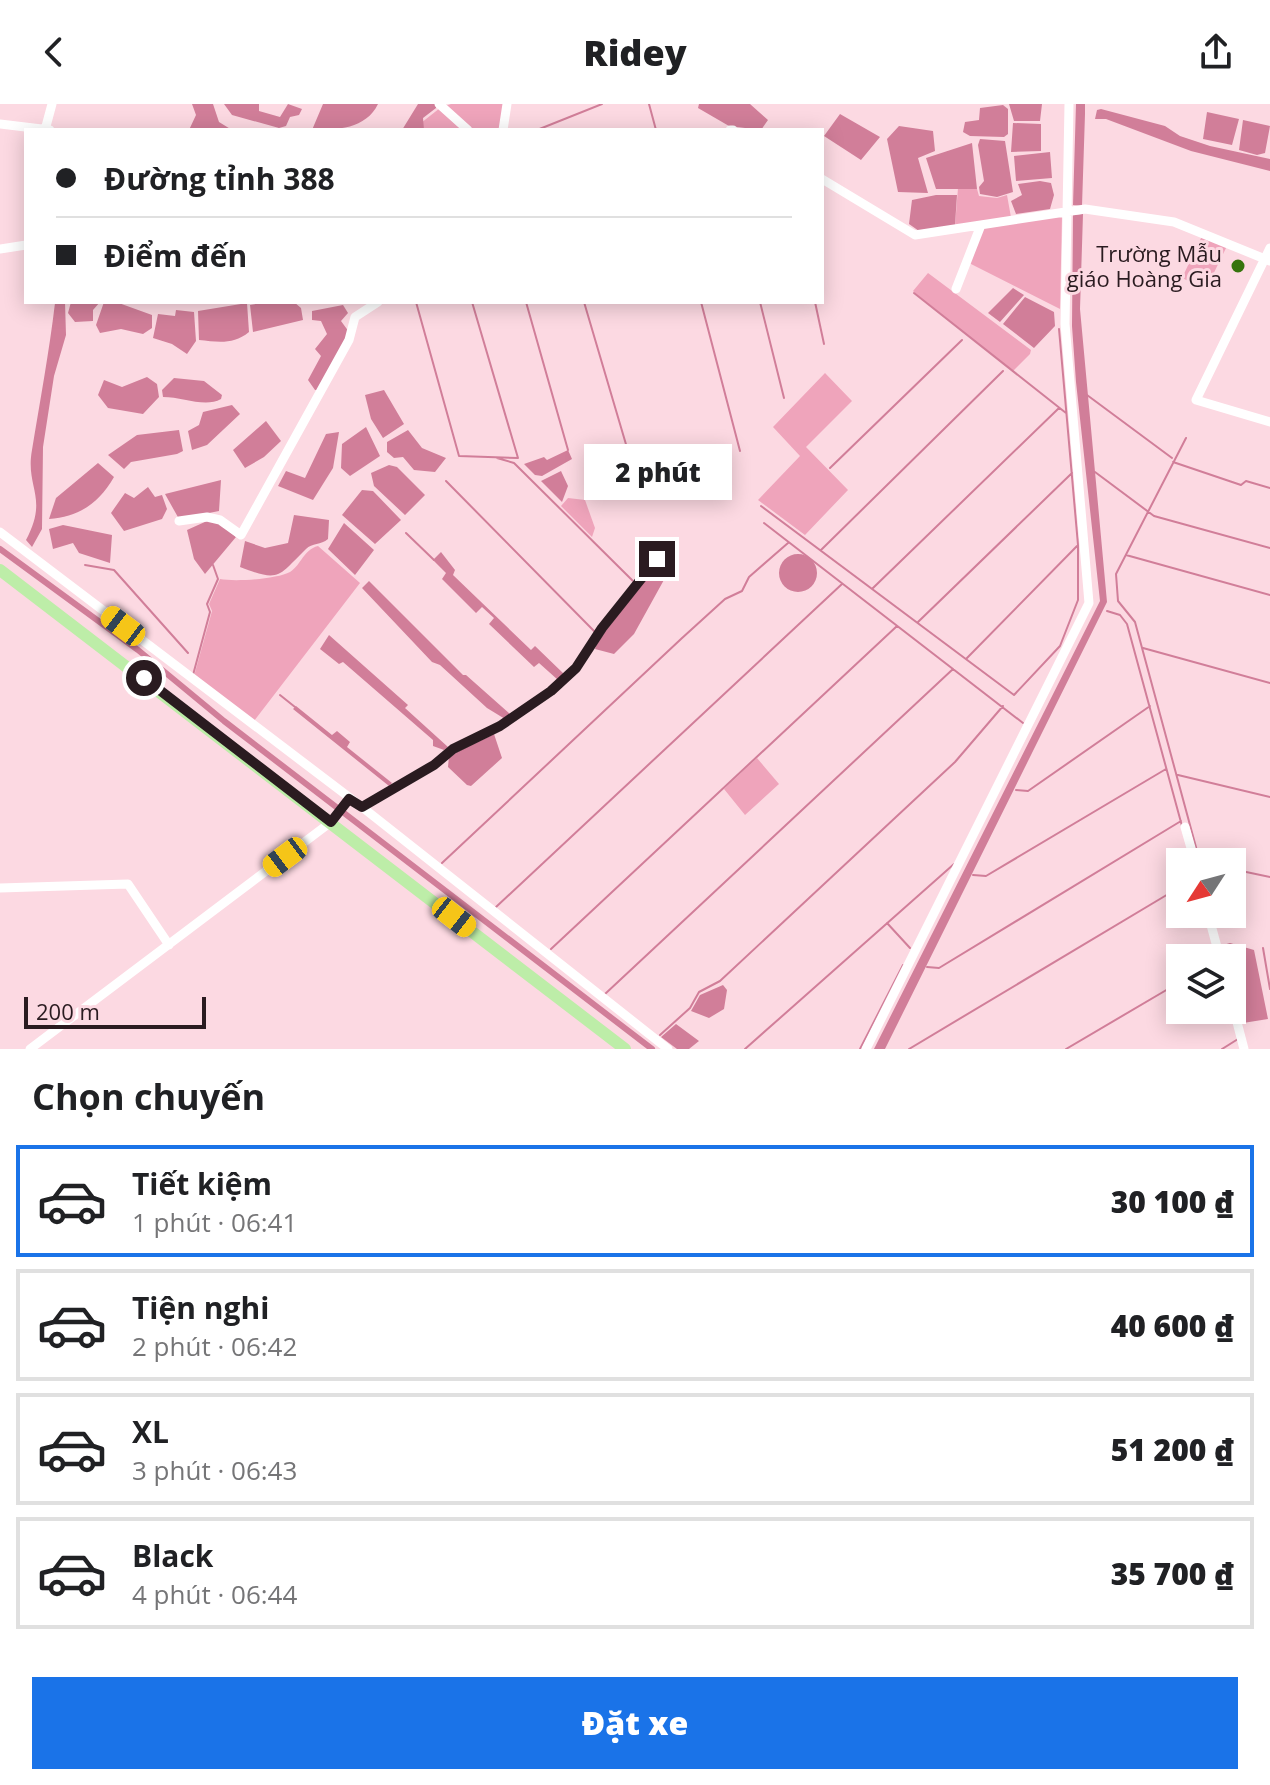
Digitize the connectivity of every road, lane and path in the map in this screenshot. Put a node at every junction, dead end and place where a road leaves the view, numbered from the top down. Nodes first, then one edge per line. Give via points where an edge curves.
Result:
1 (52, 104) edge
2 (439, 104) edge
3 (507, 104) edge
4 (1069, 104) edge
5 (0, 124) edge
6 (31, 128) edge
7 (47, 128) edge
8 (466, 128) edge
9 (503, 128) edge
10 (824, 180) edge
11 (1069, 210) junction
12 (981, 225) junction
13 (24, 245) edge
14 (1270, 248) edge
15 (0, 249) edge
16 (1267, 260) edge
17 (956, 289) dead end
18 (375, 304) edge
19 (1270, 422) edge
20 (179, 521) dead end
21 (0, 532) edge
22 (664, 549) dead end
23 (0, 570) edge
24 (349, 799) junction
25 (362, 807) junction
26 (332, 821) junction
27 (1185, 827) dead end
28 (1191, 848) edge
29 (0, 888) edge
30 (169, 945) junction
31 (1237, 1024) edge
32 (30, 1049) edge
33 (625, 1049) edge
34 (668, 1049) edge
35 (866, 1049) edge
36 (1244, 1049) edge

1 - 7 street
2 - 8 street
3 - 9 street
4 - 11 street
5 - 6 street
10 - 12 street via 915,235
11 - 12 street
11 - 16 street via 1174,222
11 - 35 street via 1065,324 1089,603
12 - 17 street
13 - 15 street
14 - 16 street
16 - 19 street via 1196,400
18 - 20 street via 353,320 349,340 241,535 207,517
21 - 24 street
22 - 25 street via 576,668 551,691
23 - 26 main road
24 - 25 street
24 - 26 street
25 - 34 street
26 - 30 street
26 - 33 main road
27 - 28 street
29 - 30 street via 128,884
30 - 32 street
31 - 36 street

